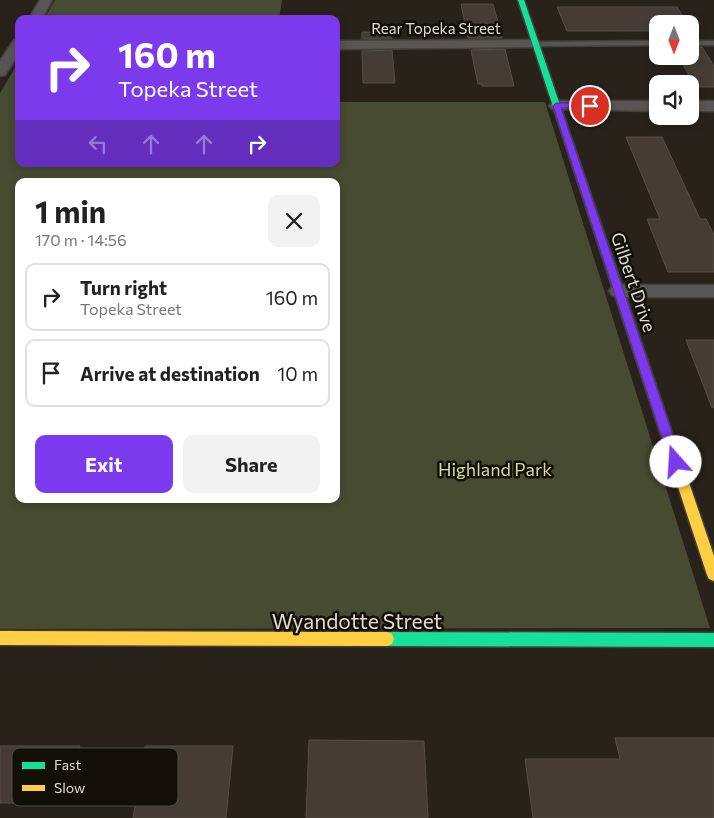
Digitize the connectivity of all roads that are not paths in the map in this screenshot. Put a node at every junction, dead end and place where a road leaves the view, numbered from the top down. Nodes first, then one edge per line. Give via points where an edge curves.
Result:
1 (46, 0) edge
2 (521, 0) edge
3 (37, 15) edge
4 (649, 43) edge
5 (699, 43) edge
6 (714, 43) edge
7 (536, 44) junction
8 (340, 45) edge
9 (15, 49) edge
10 (0, 72) edge
11 (556, 106) junction
12 (649, 106) edge
13 (699, 106) edge
14 (714, 106) edge
15 (619, 291) junction
16 (714, 291) edge
17 (714, 575) edge
18 (0, 638) edge
19 (714, 640) edge

1 - 3 street
2 - 7 street, Gilbert Drive
4 - 7 lane
5 - 6 lane
7 - 8 street, Rear Topeka Street
7 - 11 street, Gilbert Drive
9 - 10 street
11 - 12 street
11 - 15 street, Gilbert Drive
13 - 14 street
15 - 16 street
15 - 17 street, Gilbert Drive
18 - 19 street, Wyandotte Street

